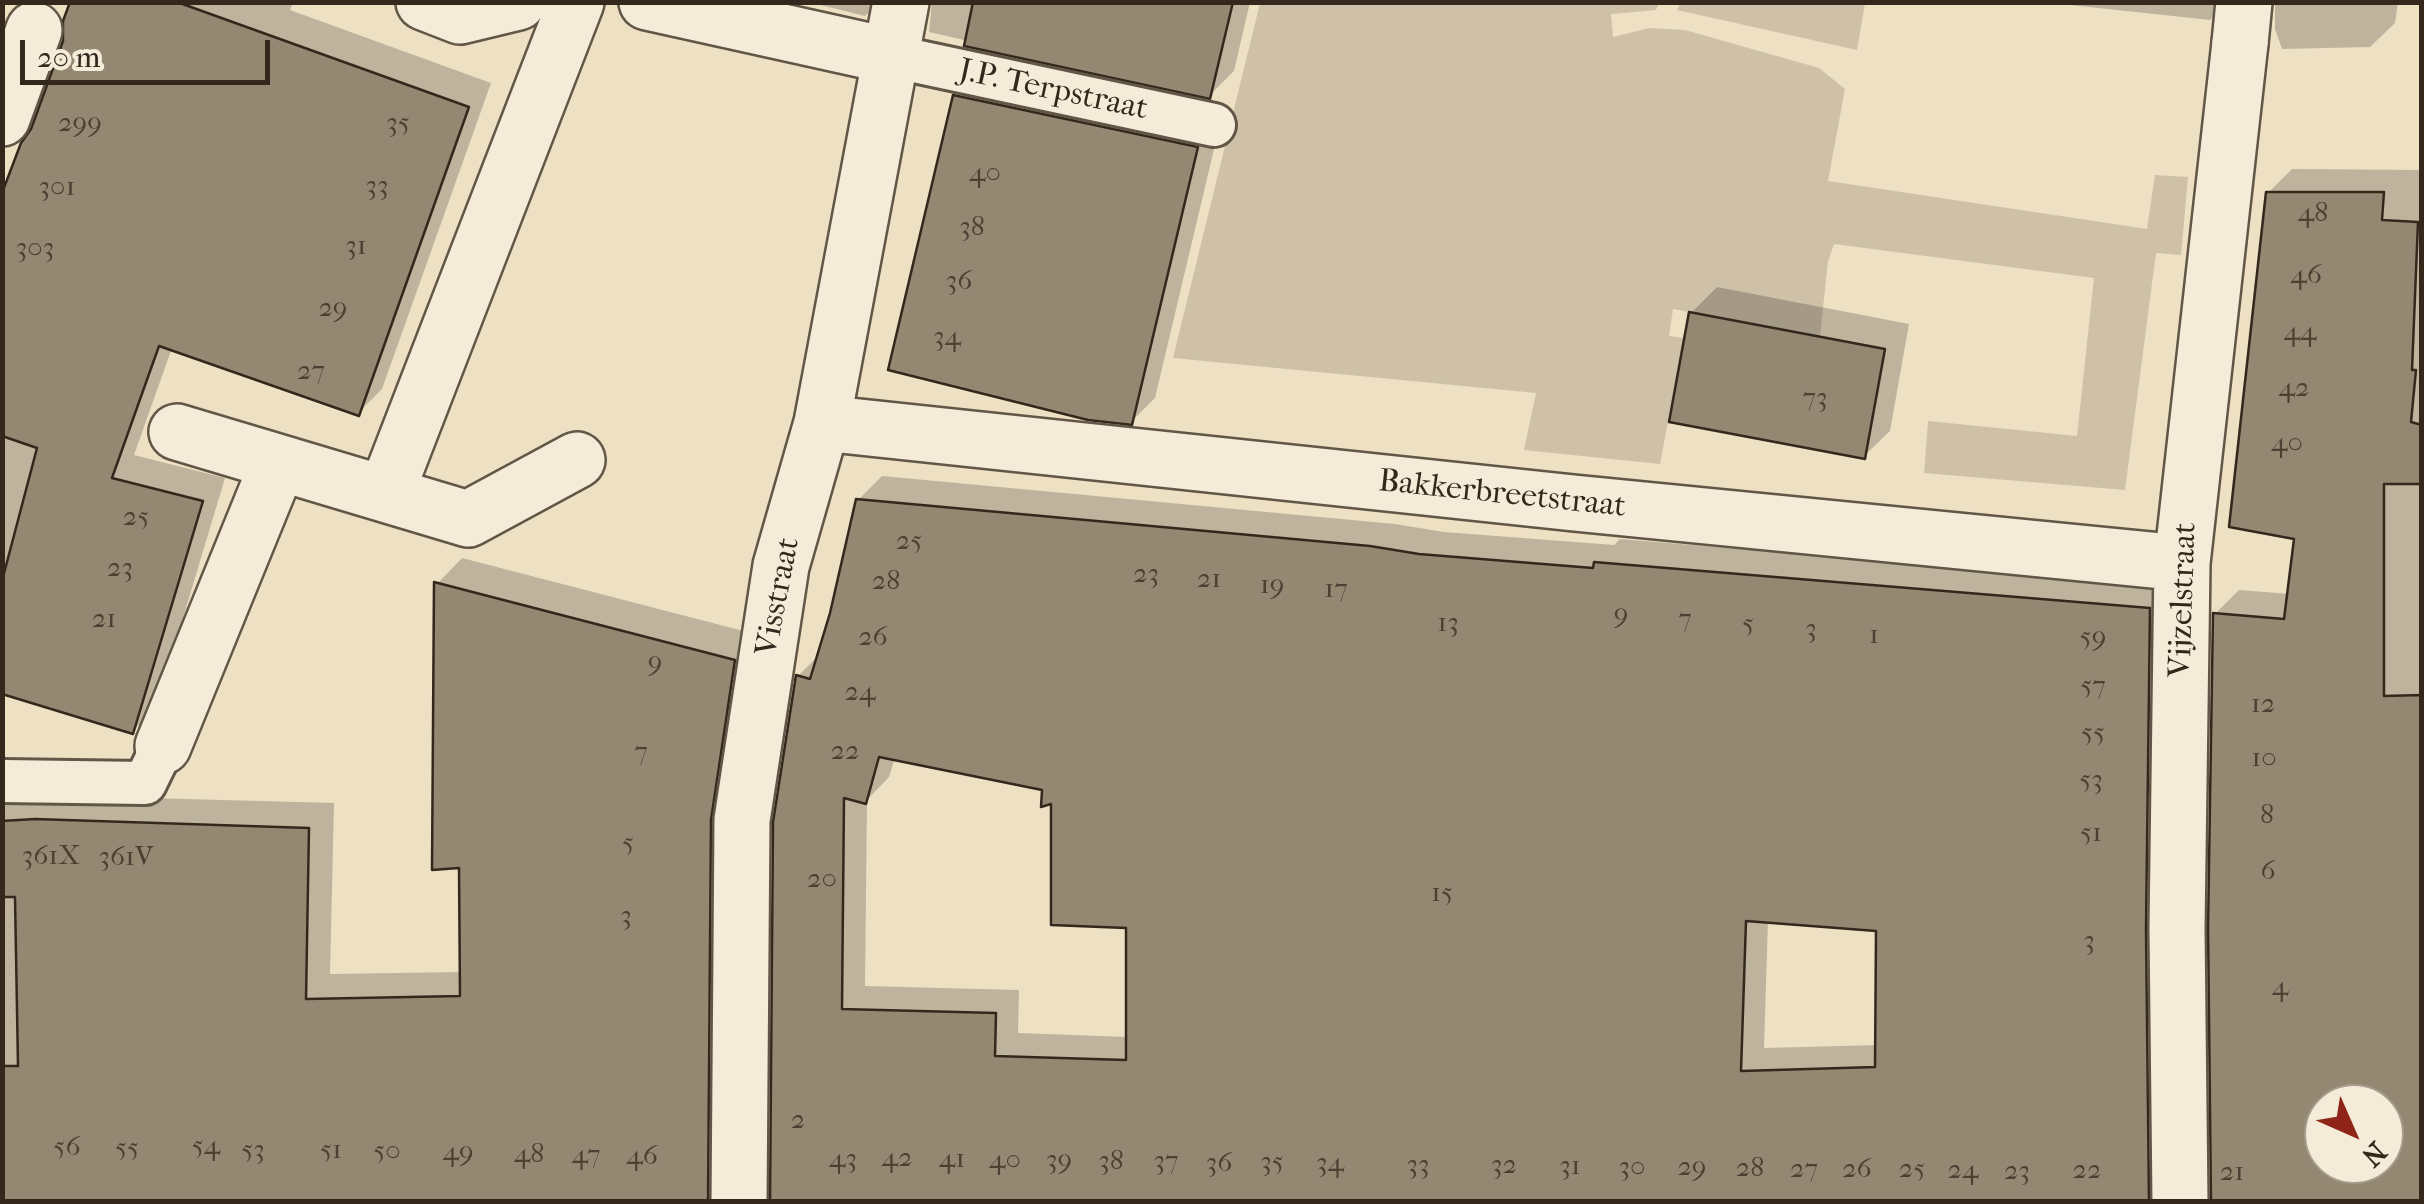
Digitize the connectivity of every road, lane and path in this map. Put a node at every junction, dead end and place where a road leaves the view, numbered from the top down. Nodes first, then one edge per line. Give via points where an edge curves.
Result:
1 (424, 2) edge
2 (518, 2) edge
3 (576, 2) edge
4 (647, 2) edge
5 (901, 2) edge
6 (27, 17) edge
7 (2242, 23) edge
8 (891, 56) junction
9 (2, 118) edge
10 (1214, 125) dead end
11 (822, 423) junction
12 (176, 432) dead end
13 (577, 460) dead end
14 (278, 464) junction
15 (386, 493) junction
16 (2182, 563) junction
17 (154, 764) joint
18 (2, 780) edge
19 (738, 1202) edge
20 (2180, 1202) edge

1 - 2 street via 460,16
3 - 15 street
4 - 8 street
5 - 8 street, Visstraat
6 - 9 street
7 - 16 street, Vijzelstraat
8 - 10 lane, J.P. Terpstraat
8 - 11 street, Visstraat
11 - 16 street, Bakkerbreetstraat
11 - 19 street, Visstraat via 781,566 742,820
12 - 14 street
13 - 15 street via 468,519
14 - 15 street
14 - 17 street
16 - 20 street, Vijzelstraat
17 - 18 lane

